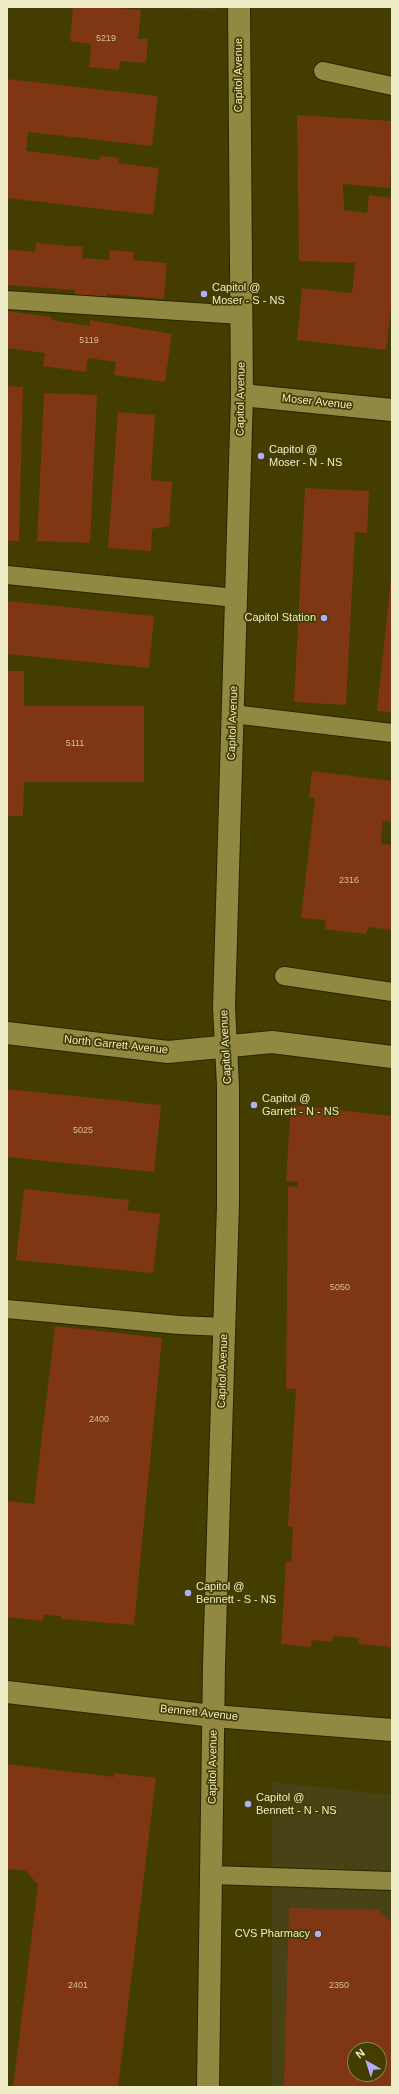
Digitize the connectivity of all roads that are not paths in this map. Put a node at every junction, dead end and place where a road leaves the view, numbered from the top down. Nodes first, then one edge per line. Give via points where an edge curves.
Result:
1 (239, 7) edge
2 (324, 71) dead end
3 (392, 86) edge
4 (7, 300) edge
5 (242, 315) junction
6 (242, 395) junction
7 (392, 410) edge
8 (7, 575) edge
9 (236, 598) junction
10 (233, 714) junction
11 (392, 733) edge
12 (284, 976) dead end
13 (392, 992) edge
14 (7, 1034) edge
15 (226, 1046) junction
16 (392, 1057) edge
17 (7, 1309) edge
18 (224, 1327) junction
19 (7, 1692) edge
20 (213, 1716) junction
21 (392, 1730) edge
22 (211, 1875) junction
23 (392, 1881) edge
24 (208, 2087) edge

1 - 5 street, Capitol Avenue
2 - 3 lane
4 - 5 lane
5 - 6 street, Capitol Avenue
6 - 7 street, Moser Avenue
6 - 9 street, Capitol Avenue
8 - 9 lane
9 - 10 street, Capitol Avenue
10 - 11 lane
10 - 15 street, Capitol Avenue via 224,1007
12 - 13 lane
14 - 15 street, North Garrett Avenue via 168,1052
15 - 16 street, North Garrett Avenue via 272,1042
15 - 18 street, Capitol Avenue via 228,1118
17 - 18 lane
18 - 20 street, Capitol Avenue
19 - 20 street, Bennett Avenue
20 - 21 street, Bennett Avenue
20 - 22 street, Capitol Avenue
22 - 23 lane
22 - 24 street, Capitol Avenue

